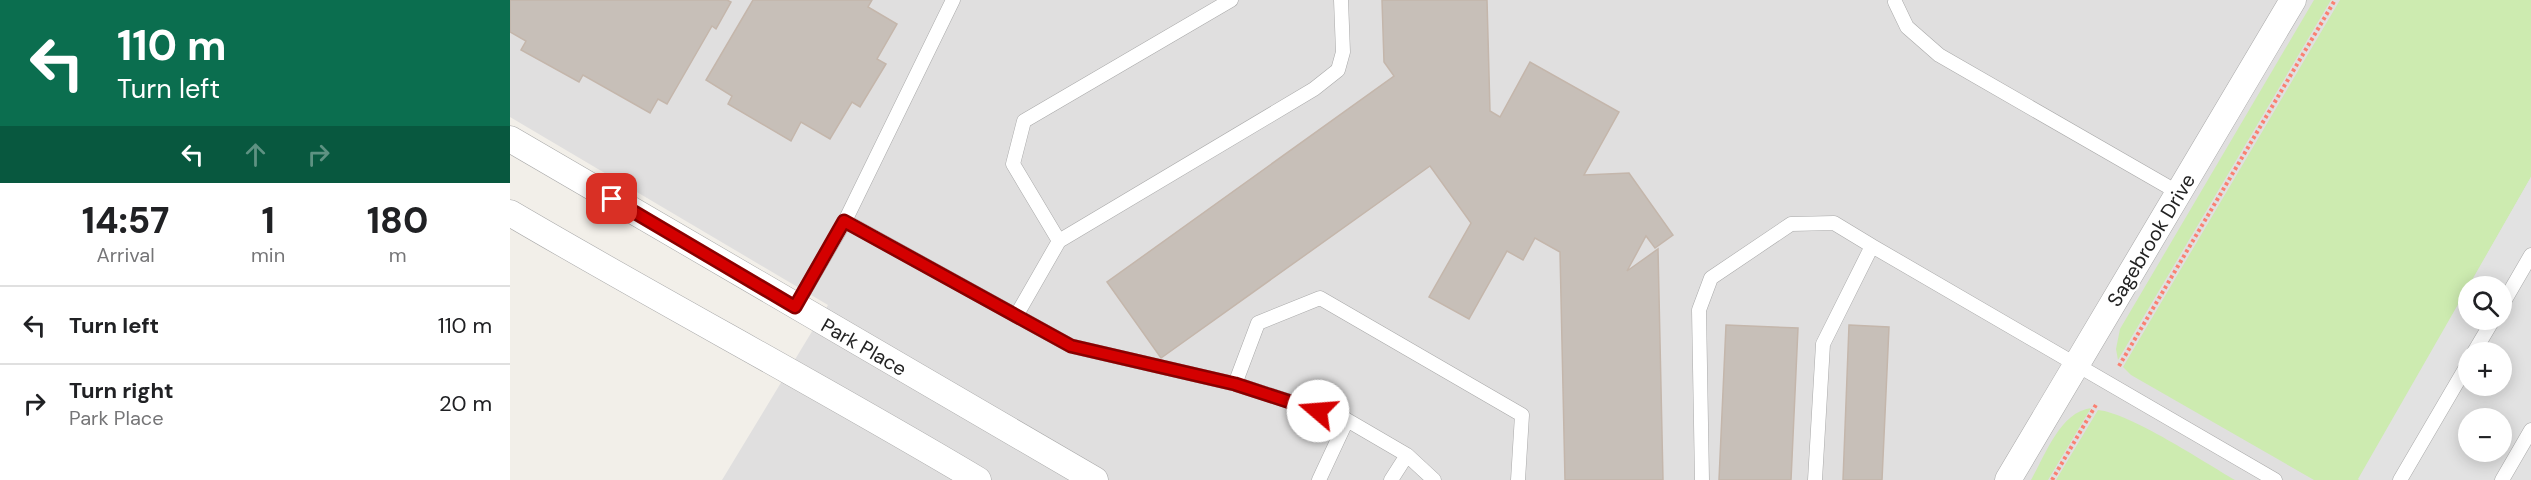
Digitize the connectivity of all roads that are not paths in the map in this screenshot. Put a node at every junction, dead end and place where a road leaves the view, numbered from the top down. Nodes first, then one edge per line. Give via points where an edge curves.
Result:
1 (953, 0) edge
2 (1231, 0) edge
3 (1341, 0) edge
4 (2293, 0) edge
5 (1895, 2) dead end
6 (510, 139) edge
7 (2179, 193) junction
8 (510, 213) edge
9 (844, 221) junction
10 (1059, 241) junction
11 (1872, 246) junction
12 (2531, 255) edge
13 (2512, 288) edge
14 (795, 307) junction
15 (1016, 316) junction
16 (2076, 367) junction
17 (2458, 381) edge
18 (1235, 384) junction
19 (1347, 420) junction
20 (2531, 430) edge
21 (1407, 455) junction
22 (978, 480) edge
23 (1095, 480) edge
24 (1319, 480) edge
25 (1390, 480) edge
26 (1434, 480) edge
27 (1518, 480) edge
28 (1702, 480) edge
29 (1815, 480) edge
30 (2008, 480) edge
31 (2276, 480) edge
32 (2400, 480) edge
33 (2502, 480) edge

1 - 9 lane
2 - 10 lane via 1024,122 1013,164
3 - 10 lane via 1343,52 1338,70 1314,89
4 - 7 street, Sagebrook Drive
5 - 7 lane via 1906,27 1939,55
6 - 14 street, Park Place
7 - 16 street, Sagebrook Drive
8 - 22 street
9 - 14 lane
9 - 15 lane
10 - 15 lane
11 - 16 lane
11 - 28 lane via 1834,223 1791,224 1711,278 1699,310
11 - 29 lane via 1823,344
12 - 13 lane
14 - 23 street, Park Place
15 - 18 lane via 1071,346
16 - 30 street, Sagebrook Drive
16 - 31 lane
17 - 32 lane
18 - 19 lane
18 - 27 lane via 1258,323 1320,298 1522,415
19 - 21 lane
19 - 24 lane
20 - 33 lane
21 - 25 lane
21 - 26 lane

